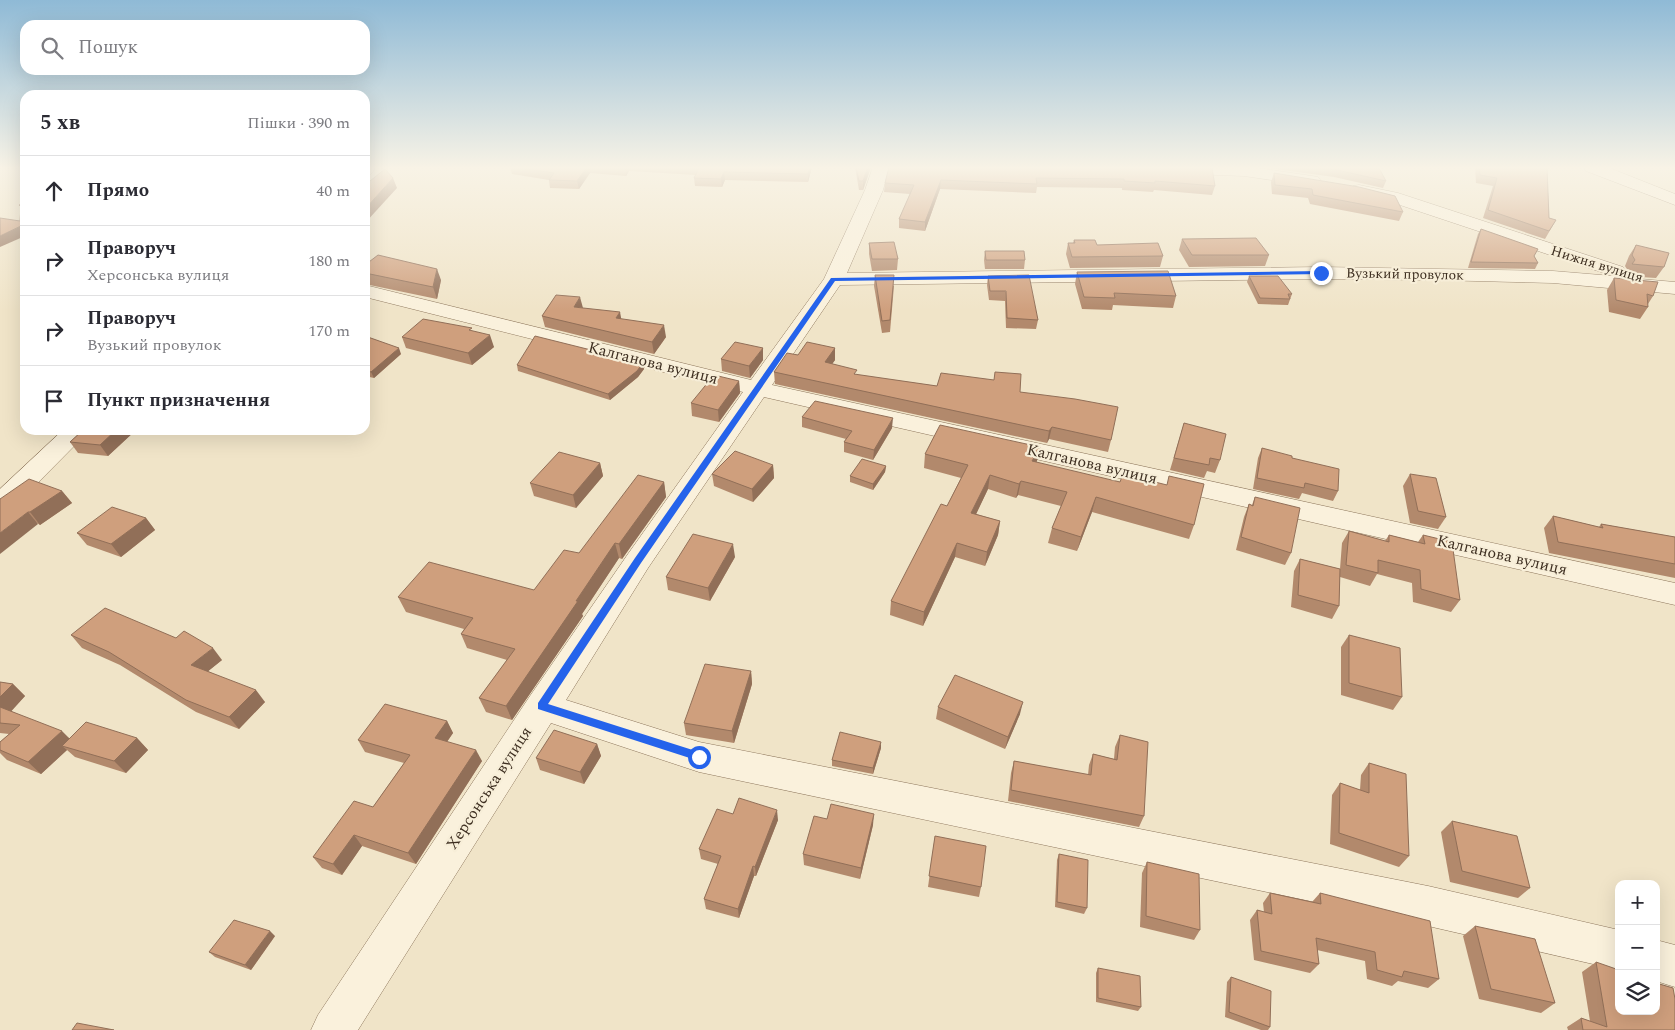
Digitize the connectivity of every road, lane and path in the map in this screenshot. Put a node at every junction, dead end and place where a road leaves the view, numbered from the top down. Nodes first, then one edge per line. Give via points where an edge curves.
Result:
1 (863, 215) edge
2 (1445, 215) edge
3 (834, 279) junction
4 (1675, 288) edge
5 (370, 292) edge
6 (758, 389) junction
7 (73, 435) edge
8 (0, 504) edge
9 (1675, 594) edge
10 (542, 706) junction
11 (1615, 949) edge
12 (1660, 961) edge
13 (1675, 966) edge
14 (334, 1030) edge

1 - 3 street, Херсонська вулиця
2 - 4 street, Нижня вулиця via 1577,260
3 - 4 street, Вузький провулок via 1427,274 1553,277
3 - 6 street, Херсонська вулиця
5 - 6 street, Калганова вулиця
6 - 9 street, Калганова вулиця
6 - 10 street, Херсонська вулиця via 638,560
7 - 8 street
10 - 11 street via 699,757 1428,906
10 - 14 street, Херсонська вулиця
12 - 13 street

